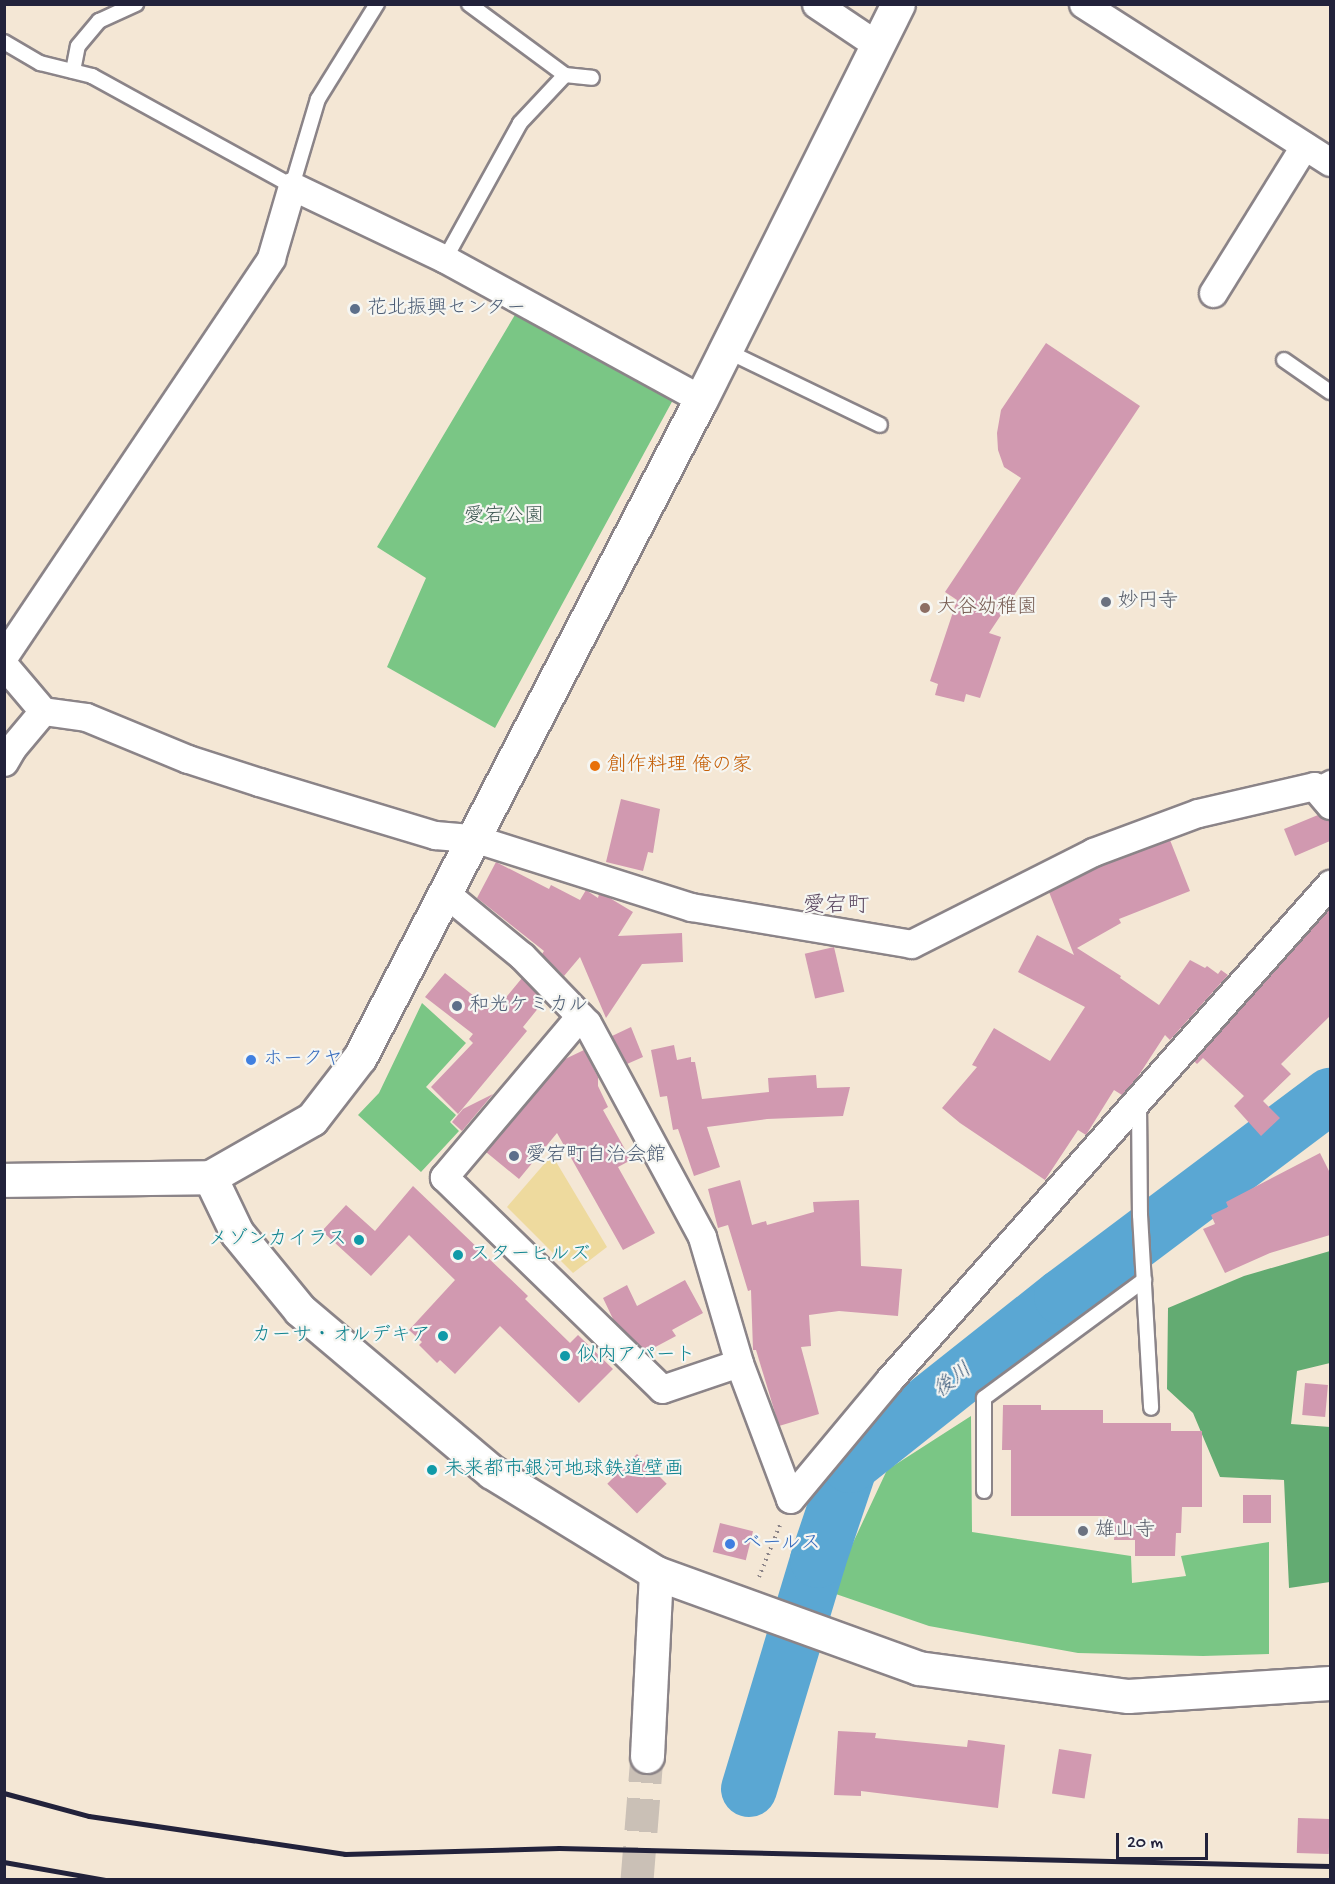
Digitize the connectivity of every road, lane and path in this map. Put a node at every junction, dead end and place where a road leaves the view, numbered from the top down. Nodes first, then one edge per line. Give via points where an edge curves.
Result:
1 (136, 4) edge
2 (469, 4) edge
3 (816, 4) edge
4 (898, 4) edge
5 (1083, 4) edge
6 (370, 7) edge
7 (4, 42) edge
8 (877, 45) junction
9 (74, 71) junction
10 (565, 75) junction
11 (592, 78) dead end
12 (1304, 146) junction
13 (1330, 162) edge
14 (292, 186) junction
15 (445, 259) junction
16 (1213, 293) dead end
17 (725, 350) junction
18 (1284, 360) dead end
19 (1330, 392) edge
20 (700, 399) junction
21 (880, 425) dead end
22 (4, 656) edge
23 (4, 665) edge
24 (43, 711) junction
25 (4, 762) edge
26 (1325, 790) edge
27 (473, 838) junction
28 (1330, 884) edge
29 (444, 892) junction
30 (580, 1016) junction
31 (1139, 1102) junction
32 (210, 1177) junction
33 (4, 1180) edge
34 (1144, 1280) junction
35 (739, 1363) junction
36 (1151, 1408) dead end
37 (984, 1491) dead end
38 (790, 1499) junction
39 (657, 1573) junction
40 (759, 1611) junction
41 (1330, 1683) edge
42 (647, 1755) tunnel mouth

1 - 9 lane via 99,21 78,46
2 - 10 lane
3 - 8 street
4 - 8 street
5 - 12 street
6 - 14 lane via 318,99
7 - 9 lane via 40,63
8 - 17 street
9 - 14 lane via 92,76
10 - 11 lane
10 - 15 lane via 520,123
12 - 13 street
12 - 16 street
14 - 15 street
14 - 22 street via 271,258
15 - 20 street
17 - 20 street
17 - 21 lane
18 - 19 lane
20 - 27 street
23 - 24 street
24 - 25 street
24 - 27 street via 86,717 188,759 435,835
26 - 27 street via 1198,813 1093,852 911,944 691,907
27 - 29 street
28 - 31 street
29 - 30 street via 522,956
29 - 32 street via 360,1057 312,1119
30 - 35 street via 647,1131 702,1237
30 - 35 street via 444,1177 662,1389
31 - 34 lane
31 - 38 street via 889,1380
32 - 33 street
32 - 39 street via 237,1233 300,1310 492,1472
34 - 36 lane
34 - 37 lane via 984,1398
35 - 38 street
38 - 40 path
39 - 40 street
39 - 42 street
40 - 41 street via 918,1668 1128,1696

